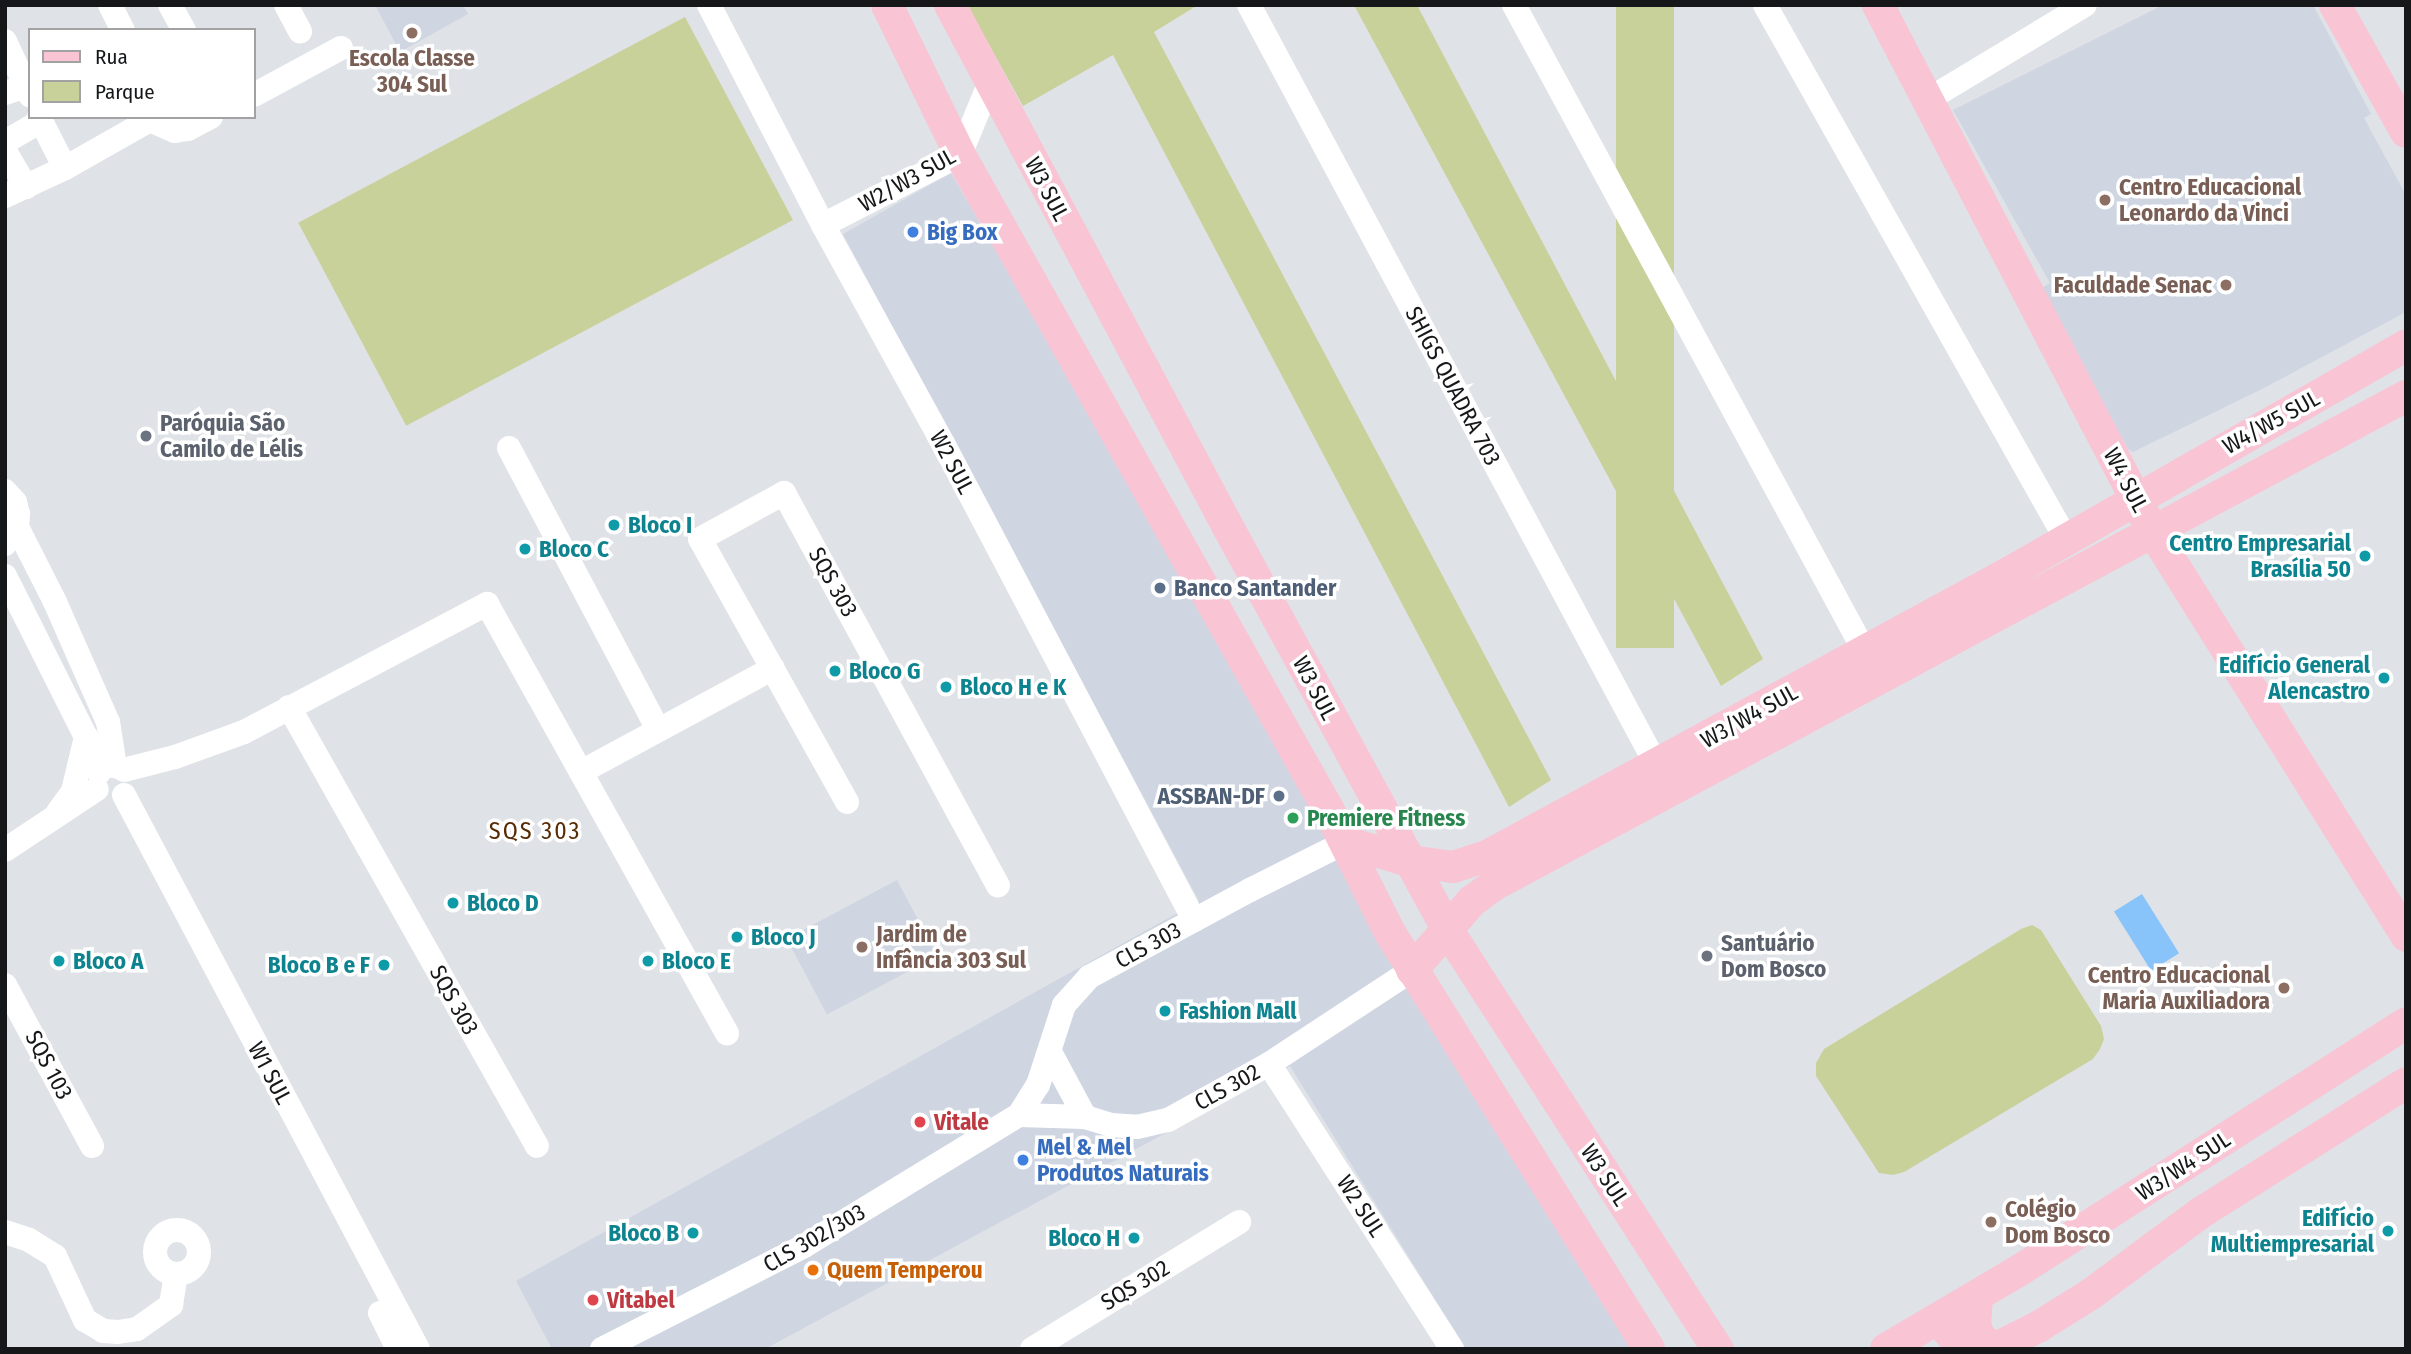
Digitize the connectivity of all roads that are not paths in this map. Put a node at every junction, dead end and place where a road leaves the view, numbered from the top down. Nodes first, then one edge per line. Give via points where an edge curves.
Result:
1 (110, 5) edge
2 (170, 5) edge
3 (286, 5) edge
4 (709, 5) edge
5 (887, 5) edge
6 (950, 5) edge
7 (1249, 5) edge
8 (1514, 5) edge
9 (1766, 5) edge
10 (1878, 5) edge
11 (2085, 5) edge
12 (2335, 5) edge
13 (121, 28) edge
14 (183, 28) edge
15 (300, 31) dead end
16 (5, 41) edge
17 (341, 48) dead end
18 (990, 82) junction
19 (20, 91) edge
20 (256, 94) edge
21 (1929, 99) junction
22 (40, 119) edge
23 (151, 119) edge
24 (207, 119) edge
25 (2406, 132) edge
26 (5, 142) edge
27 (5, 151) edge
28 (960, 155) junction
29 (65, 168) junction
30 (16, 192) edge
31 (823, 225) junction
32 (2406, 345) edge
33 (2406, 396) edge
34 (509, 448) dead end
35 (5, 491) edge
36 (2135, 498) junction
37 (1228, 527) junction
38 (1173, 532) junction
39 (2154, 532) junction
40 (11, 536) edge
41 (2066, 539) junction
42 (5, 576) edge
43 (1865, 652) junction
44 (773, 668) junction
45 (289, 707) junction
46 (1769, 721) junction
47 (658, 730) junction
48 (86, 737) junction
49 (1657, 766) junction
50 (581, 772) junction
51 (114, 785) junction
52 (847, 802) dead end
53 (54, 818) junction
54 (1573, 826) junction
55 (1346, 842) junction
56 (5, 850) edge
57 (1409, 861) junction
58 (998, 885) dead end
59 (1194, 920) junction
60 (1447, 929) junction
61 (2406, 936) edge
62 (1412, 970) junction
63 (5, 985) edge
64 (2406, 1023) edge
65 (727, 1033) dead end
66 (1049, 1052) junction
67 (1269, 1064) junction
68 (2406, 1083) edge
69 (1019, 1115) junction
70 (1085, 1117) junction
71 (92, 1146) dead end
72 (537, 1146) dead end
73 (2172, 1172) junction
74 (1613, 1189) junction
75 (2141, 1193) junction
76 (2202, 1212) junction
77 (1572, 1221) junction
78 (1239, 1222) dead end
79 (5, 1232) edge
80 (2168, 1238) junction
81 (176, 1275) dead end
82 (1977, 1296) junction
83 (1932, 1322) junction
84 (398, 1349) edge
85 (418, 1349) edge
86 (601, 1349) edge
87 (1032, 1349) edge
88 (1452, 1349) edge
89 (1650, 1349) edge
90 (1718, 1349) edge
91 (1886, 1349) edge
92 (1958, 1349) edge
93 (1993, 1349) edge

1 - 13 street
2 - 14 street
3 - 15 street
4 - 31 street, W2 SUL
5 - 28 main road, W3 SUL
6 - 18 main road, W3 SUL
7 - 49 street, SHIGS QUADRA 703
8 - 43 street
9 - 41 street
10 - 21 main road, W4 SUL
11 - 21 street
12 - 25 main road
16 - 19 street
17 - 20 street
18 - 28 street, W2/W3 SUL
18 - 37 main road, W3 SUL
21 - 36 main road, W4 SUL
22 - 26 street
22 - 29 street
23 - 24 street via 175,131
23 - 29 street
27 - 30 street
28 - 31 street, W2/W3 SUL
28 - 38 main road, W3 SUL
29 - 30 street
31 - 59 street, W2 SUL
32 - 36 main road, W4/W5 SUL
33 - 39 main road, W4/W5 SUL
34 - 47 street
35 - 40 street, W1 SUL via 15,502
36 - 39 main road, W4 SUL
36 - 41 main road, W3/W4 SUL
37 - 38 main road via 1197,517
37 - 57 main road, W3 SUL
38 - 55 main road, W3 SUL
39 - 46 main road, W3/W4 SUL
39 - 61 main road, W4 SUL
40 - 51 street, W1 SUL via 55,602 108,722
41 - 43 main road, W3/W4 SUL
42 - 48 street, W1 SUL
43 - 46 main road, W3/W4 SUL
44 - 47 street
44 - 52 street, SQS 303
44 - 58 street, SQS 303 via 701,539 784,494
45 - 50 street via 487,604
45 - 51 street via 244,732
45 - 72 street, SQS 303
46 - 49 main road, W3/W4 SUL
46 - 54 main road, W3/W4 SUL
47 - 50 street
48 - 51 street, W1 SUL
48 - 53 street via 72,791
49 - 54 main road, W3/W4 SUL
50 - 65 street
51 - 53 street
51 - 84 street, W1 SUL
51 - 85 street, W1 SUL
53 - 56 street
54 - 57 main road, W3/W4 SUL via 1472,863 1453,867
54 - 60 main road, W3/W4 SUL via 1472,901
55 - 57 main road, W3/W4 SUL
55 - 59 street, CLS 303
55 - 62 main road, W3 SUL
57 - 60 main road, W3 SUL
59 - 66 street, CLS 303 via 1089,977 1063,1005
60 - 62 main road, W3/W4 SUL
60 - 74 main road, W3 SUL
62 - 67 street, CLS 302
62 - 77 main road, W3 SUL
63 - 71 street, SQS 103
64 - 73 main road, W3/W4 SUL
66 - 69 street, CLS 303 via 1038,1085
66 - 70 street
67 - 70 street, CLS 302 via 1168,1120 1138,1127
67 - 88 street, W2 SUL
68 - 76 main road
69 - 70 street, CLS 302
69 - 86 street, CLS 302/303 via 804,1246
73 - 75 main road, W3/W4 SUL
73 - 76 main road
74 - 77 main road via 1601,1217
74 - 90 main road, W3 SUL
75 - 80 main road via 2162,1209 2169,1222
75 - 82 main road, W3/W4 SUL
76 - 80 main road
77 - 89 main road, W3 SUL
78 - 87 street, SQS 302
79 - 81 street via 55,1256 85,1320 103,1331 137,1329 172,1305
80 - 93 main road via 2081,1300
82 - 83 main road, W3/W4 SUL
82 - 93 main road via 1978,1335
83 - 91 main road, W3/W4 SUL
83 - 92 main road via 1953,1336

